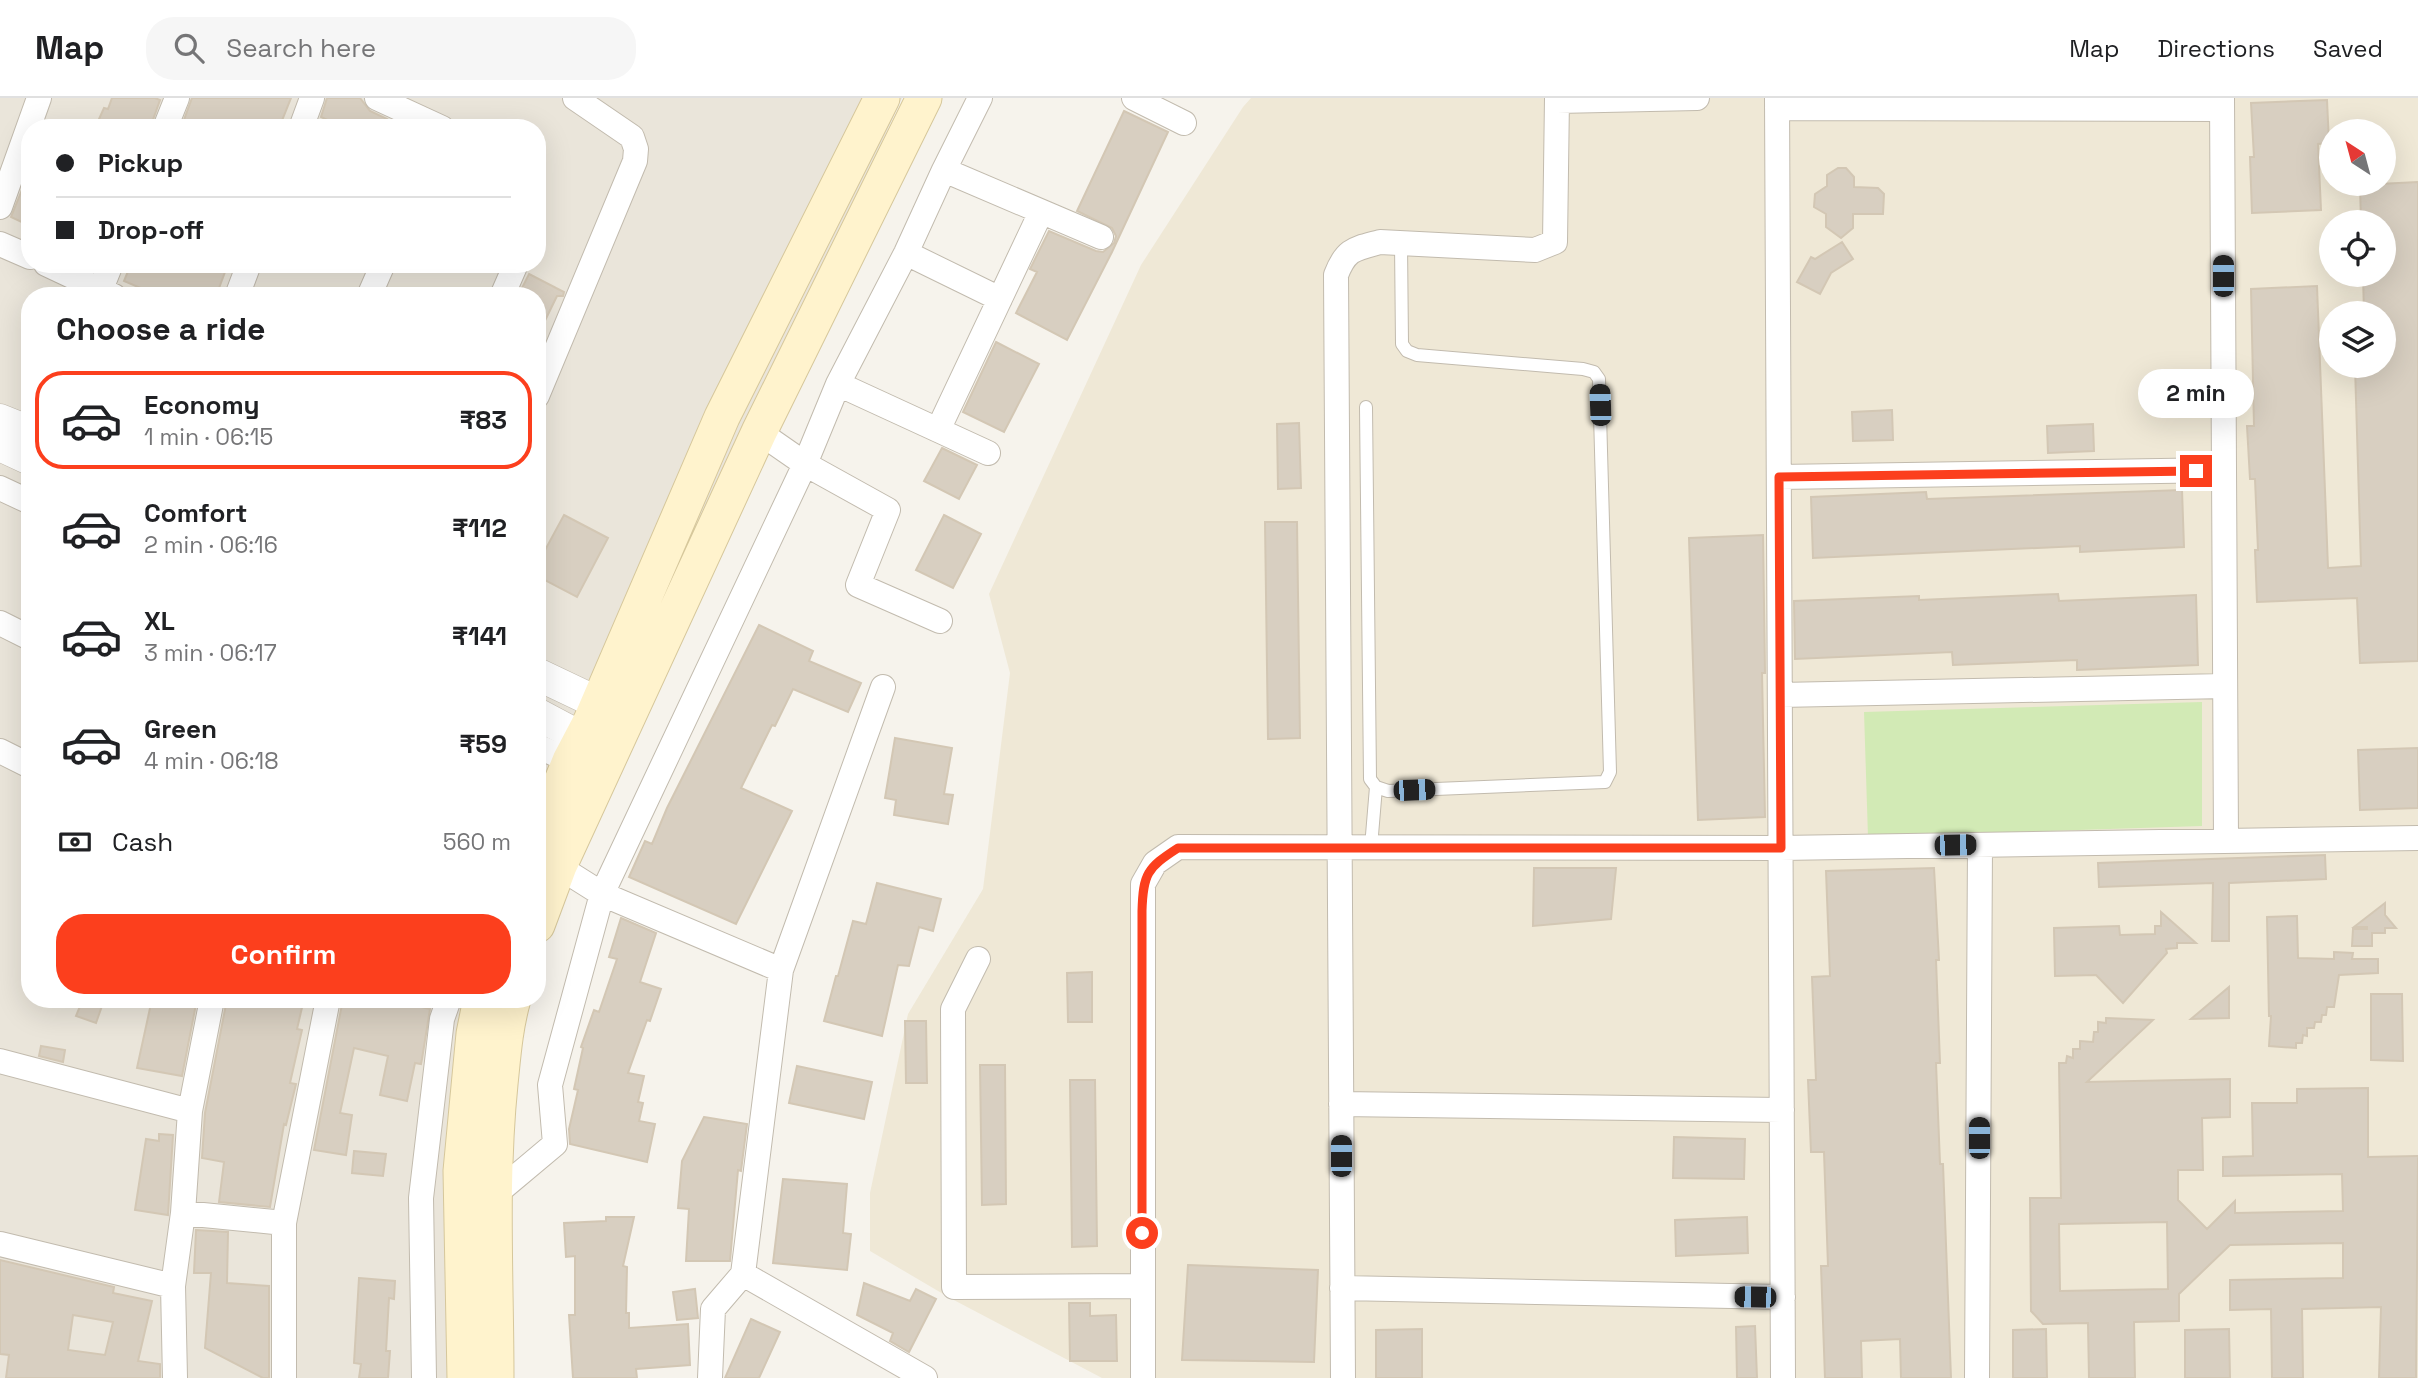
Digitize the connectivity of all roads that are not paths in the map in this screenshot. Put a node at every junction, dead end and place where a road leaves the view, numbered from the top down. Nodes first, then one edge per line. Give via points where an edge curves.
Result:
1 (39, 98) edge
2 (177, 98) edge
3 (312, 98) edge
4 (377, 98) edge
5 (575, 98) edge
6 (882, 98) edge
7 (924, 98) edge
8 (980, 98) edge
9 (1135, 98) edge
10 (1697, 98) edge
11 (1557, 100) edge
12 (1777, 103) edge
13 (2222, 104) edge
14 (31, 119) edge
15 (169, 119) edge
16 (304, 119) edge
17 (422, 119) edge
18 (1184, 123) dead end
19 (21, 148) edge
20 (944, 170) junction
21 (0, 207) edge
22 (1041, 212) junction
23 (1101, 237) dead end
24 (1401, 243) junction
25 (0, 244) edge
26 (21, 253) edge
27 (906, 253) junction
28 (66, 273) edge
29 (97, 287) edge
30 (1000, 299) junction
31 (546, 369) edge
32 (838, 384) junction
33 (1366, 407) dead end
34 (0, 420) edge
35 (21, 428) edge
36 (938, 430) junction
37 (759, 432) junction
38 (0, 445) edge
39 (988, 453) dead end
40 (21, 455) edge
41 (805, 464) junction
42 (2224, 470) junction
43 (1779, 477) junction
44 (0, 488) edge
45 (21, 498) edge
46 (940, 621) dead end
47 (0, 623) edge
48 (21, 634) edge
49 (546, 678) edge
50 (2225, 686) junction
51 (883, 687) dead end
52 (1780, 695) junction
53 (613, 708) junction
54 (546, 720) edge
55 (546, 747) edge
56 (588, 750) junction
57 (0, 751) edge
58 (21, 762) edge
59 (1376, 788) junction
60 (2418, 838) edge
61 (2226, 841) junction
62 (1980, 845) junction
63 (1339, 847) junction
64 (1371, 847) junction
65 (1781, 848) junction
66 (546, 850) edge
67 (546, 856) edge
68 (602, 894) junction
69 (978, 959) dead end
70 (781, 970) junction
71 (210, 1008) edge
72 (326, 1008) edge
73 (446, 1008) edge
74 (479, 1008) edge
75 (511, 1008) edge
76 (0, 1060) edge
77 (1341, 1104) junction
78 (1782, 1110) junction
79 (190, 1111) junction
80 (493, 1196) junction
81 (183, 1213) junction
82 (284, 1223) junction
83 (0, 1244) edge
84 (743, 1274) junction
85 (173, 1286) junction
86 (1143, 1286) junction
87 (1342, 1288) junction
88 (1783, 1297) junction
89 (175, 1378) edge
90 (284, 1378) edge
91 (424, 1378) edge
92 (465, 1378) edge
93 (496, 1378) edge
94 (710, 1378) edge
95 (925, 1378) edge
96 (1143, 1378) edge
97 (1343, 1378) edge
98 (1783, 1378) edge
99 (1977, 1378) edge

1 - 14 street
2 - 15 street
3 - 16 street
4 - 17 street
5 - 31 street via 632,137 635,161
6 - 53 main road via 722,417
7 - 37 main road
8 - 20 street
9 - 18 street
10 - 11 street
11 - 24 street via 1555,242 1535,250
12 - 13 street
12 - 43 street
13 - 42 street
19 - 21 street
20 - 22 street
20 - 27 street
22 - 23 street
22 - 30 street
24 - 59 lane via 1402,344 1407,351 1583,369 1599,379 1610,772 1605,782 1594,783
24 - 63 street via 1359,247 1343,257 1336,275
25 - 26 street
27 - 30 street
27 - 32 street
28 - 29 street
30 - 36 street
32 - 36 street
32 - 41 street
33 - 59 lane via 1370,779
34 - 35 street
36 - 39 street
37 - 41 street
37 - 53 main road
38 - 40 street
41 - 46 street via 888,510 858,585
41 - 68 street
42 - 43 street
42 - 50 street
43 - 52 street
44 - 45 street
47 - 48 street
49 - 53 street
50 - 52 street
50 - 61 street
51 - 70 street
52 - 65 street
53 - 56 main road
54 - 56 street
55 - 56 street
56 - 66 main road
57 - 58 street
59 - 64 lane
60 - 61 street
61 - 62 street
62 - 65 street
62 - 99 street
63 - 64 street
63 - 77 street
63 - 86 street via 1178,848 1155,863 1143,884
64 - 65 street
65 - 78 street
67 - 68 street
68 - 70 street
68 - 80 street via 550,1085 555,1144
69 - 86 street via 953,1009 954,1287
70 - 84 street
71 - 79 street
72 - 82 street
73 - 91 street via 421,1198
74 - 92 main road via 461,1171
75 - 80 main road via 497,1113
76 - 79 street
77 - 78 street
77 - 87 street
78 - 88 street
79 - 81 street
80 - 93 main road
81 - 82 street
81 - 85 street
82 - 90 street
83 - 85 street
84 - 94 street via 713,1308
84 - 95 street
85 - 89 street
86 - 96 street
87 - 88 street
87 - 97 street
88 - 98 street

